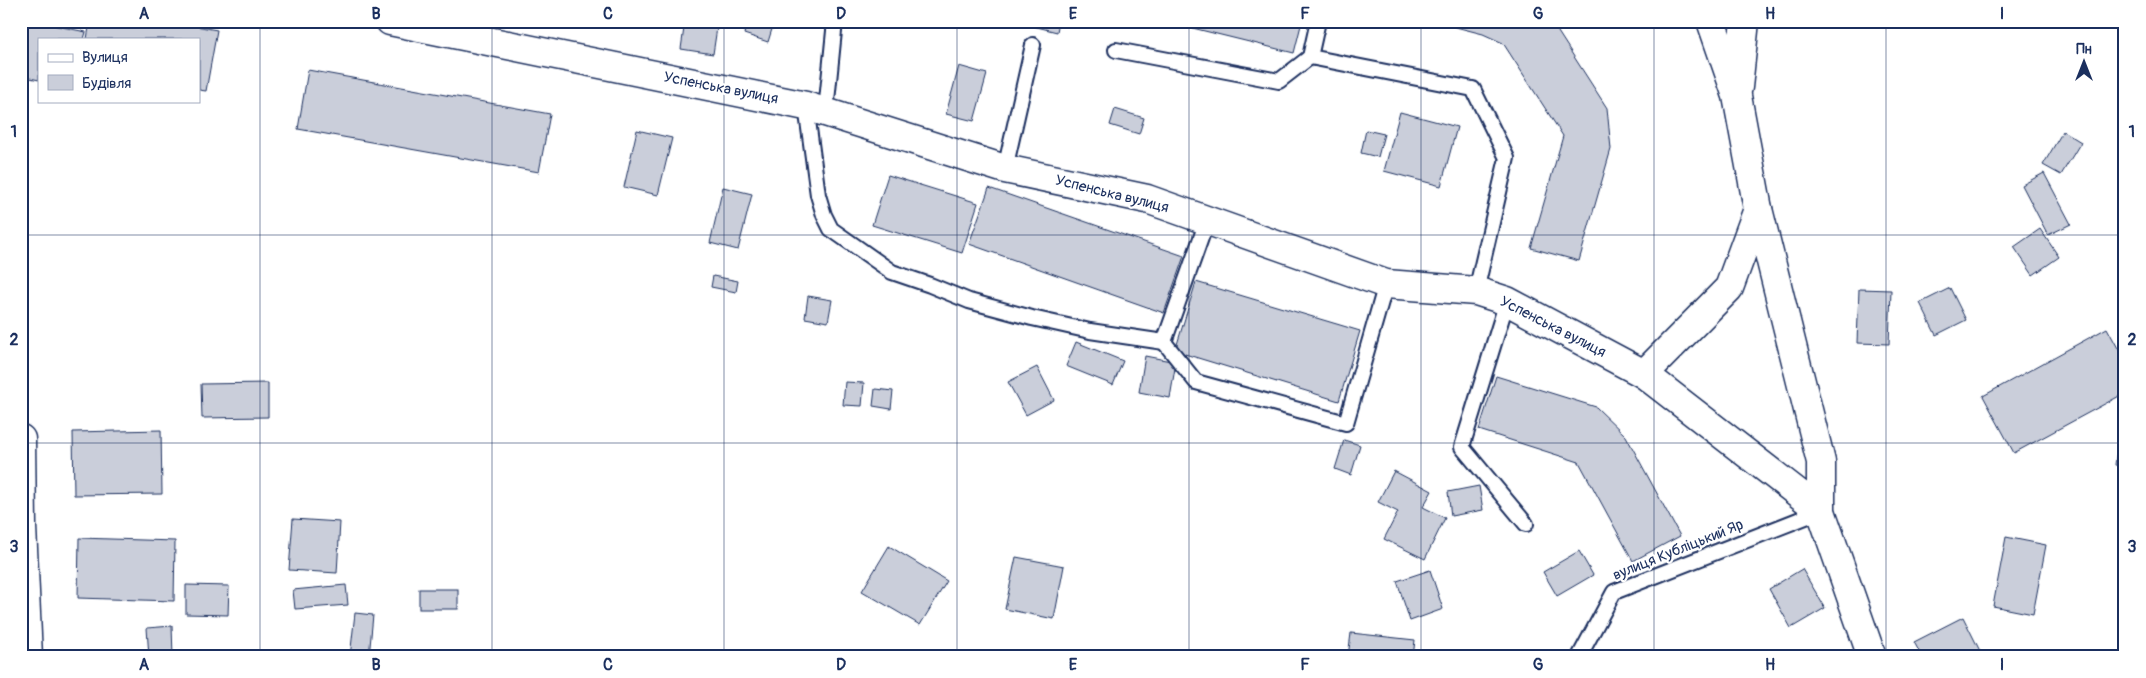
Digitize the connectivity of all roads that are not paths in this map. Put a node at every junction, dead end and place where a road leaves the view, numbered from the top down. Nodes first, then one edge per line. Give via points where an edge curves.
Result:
1 (390, 21) edge
2 (835, 21) edge
3 (1318, 21) edge
4 (1711, 21) edge
5 (1745, 21) edge
6 (1033, 45) dead end
7 (1116, 50) dead end
8 (1310, 57) junction
9 (1737, 96) junction
10 (816, 108) junction
11 (1005, 169) junction
12 (1758, 208) junction
13 (1207, 221) junction
14 (1386, 284) junction
15 (1476, 291) junction
16 (1507, 301) junction
17 (1164, 342) junction
18 (1644, 374) junction
19 (21, 439) edge
20 (1821, 511) junction
21 (1526, 524) dead end
22 (21, 527) edge
23 (28, 657) edge
24 (1579, 657) edge
25 (1872, 657) edge

1 - 10 street, Успенська вулиця
2 - 10 lane
3 - 8 lane
4 - 9 street
5 - 9 street
6 - 11 lane
7 - 8 lane via 1280,81
8 - 15 lane via 1473,89 1507,158
9 - 12 street
10 - 11 street, Успенська вулиця
10 - 17 lane via 818,195 824,216 831,229 885,268 969,301 1032,318
11 - 13 street, Успенська вулиця via 1146,200
12 - 18 street via 1730,288
12 - 20 street via 1821,462
13 - 14 street, Успенська вулиця
13 - 17 lane
14 - 15 street, Успенська вулиця
14 - 17 lane via 1346,423 1196,382
15 - 16 street, Успенська вулиця
16 - 18 street, Успенська вулиця
16 - 21 lane via 1462,447
18 - 20 street, Успенська вулиця
19 - 22 street
20 - 24 lane, вулиця Кубліцький Яр via 1614,592
20 - 25 street
22 - 23 street

